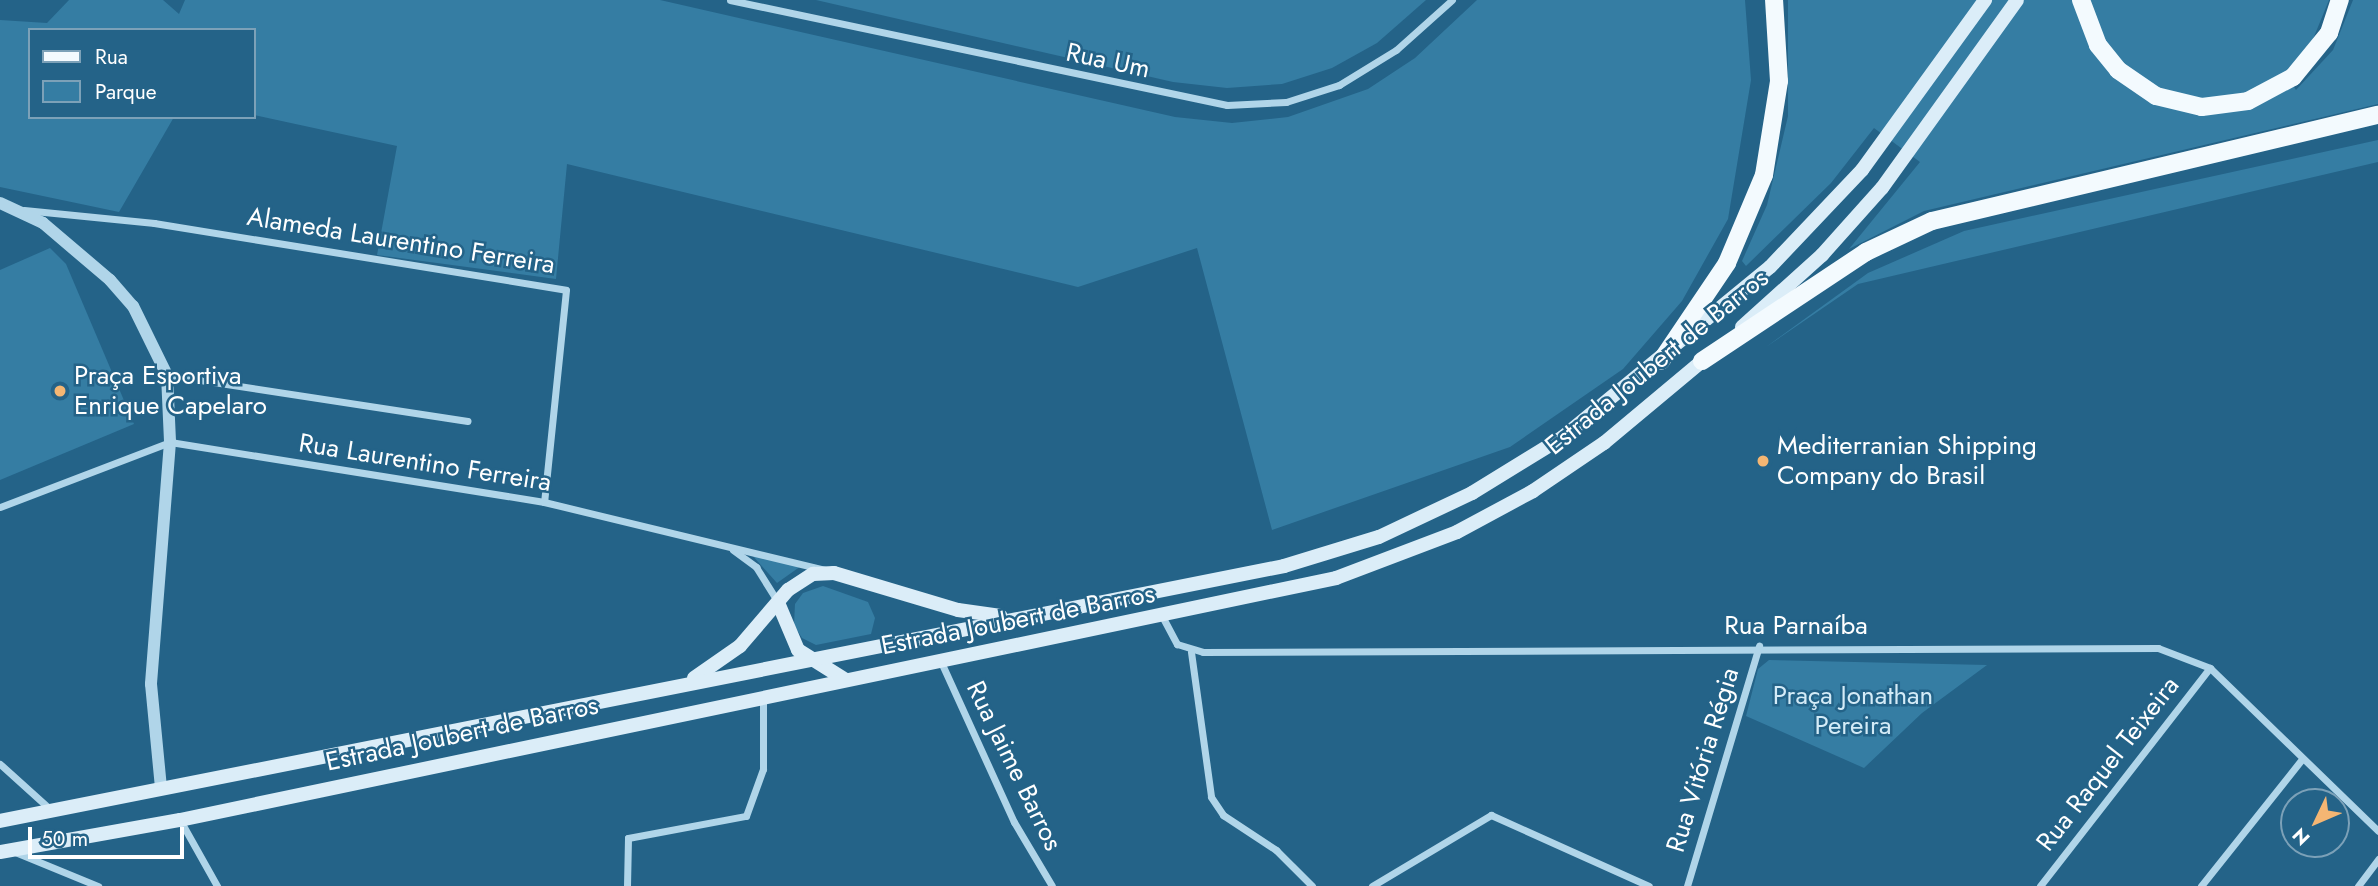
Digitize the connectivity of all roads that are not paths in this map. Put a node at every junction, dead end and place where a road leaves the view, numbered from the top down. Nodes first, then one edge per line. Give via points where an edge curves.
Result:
1 (730, 0) edge
2 (1452, 0) edge
3 (1774, 0) edge
4 (1985, 0) edge
5 (2017, 0) edge
6 (2081, 0) edge
7 (2340, 0) edge
8 (2378, 115) edge
9 (0, 203) edge
10 (16, 210) junction
11 (1661, 360) junction
12 (1702, 361) junction
13 (167, 375) junction
14 (467, 421) dead end
15 (170, 442) junction
16 (544, 502) junction
17 (0, 507) edge
18 (726, 547) junction
19 (834, 573) junction
20 (779, 606) junction
21 (1031, 615) junction
22 (1162, 616) junction
23 (1759, 646) junction
24 (1191, 652) junction
25 (807, 658) junction
26 (941, 662) junction
27 (2210, 668) junction
28 (844, 679) junction
29 (684, 684) junction
30 (763, 695) junction
31 (2302, 759) junction
32 (0, 764) edge
33 (161, 787) junction
34 (52, 811) junction
35 (180, 820) junction
36 (0, 821) edge
37 (2378, 831) edge
38 (5, 851) edge
39 (2378, 859) edge
40 (98, 886) edge
41 (217, 886) edge
42 (627, 886) edge
43 (1052, 886) edge
44 (1312, 886) edge
45 (1372, 886) edge
46 (1650, 886) edge
47 (1686, 886) edge
48 (2040, 886) edge
49 (2201, 886) edge
50 (2358, 886) edge

1 - 2 street, Rua Um via 1227,105 1286,102 1339,85 1396,50
3 - 11 main road via 1779,81 1764,176 1727,263
4 - 11 main road, Estrada Joubert de Barros via 1887,137 1802,236
5 - 12 main road, Estrada Joubert de Barros via 1908,153 1822,255
6 - 7 main road via 2107,58 2156,96 2218,107 2248,101 2288,80 2324,41
8 - 12 main road via 1932,221 1866,252
9 - 10 street
10 - 13 street via 76,248 110,280 133,306
10 - 16 street, Alameda Laurentino Ferreira via 154,223 566,290
11 - 21 main road, Estrada Joubert de Barros via 1533,456 1379,537 1284,566
12 - 22 main road, Estrada Joubert de Barros via 1569,468 1457,532 1336,578
13 - 14 street
13 - 15 street
15 - 16 street, Rua Laurentino Ferreira
15 - 17 street
15 - 33 street via 151,684
16 - 18 street, Rua Laurentino Ferreira
18 - 19 street, Rua Laurentino Ferreira
18 - 20 street, Rua Laurentino Ferreira via 756,568
19 - 20 main road via 803,578
19 - 21 main road via 958,610
20 - 25 main road via 790,640
20 - 29 main road via 740,646
21 - 25 main road, Estrada Joubert de Barros
22 - 24 street via 1172,638
22 - 26 main road, Estrada Joubert de Barros
23 - 24 street, Rua Parnaíba
23 - 27 street, Rua Parnaíba via 2158,648
23 - 47 street, Rua Vitória Régia
24 - 44 street via 1211,797 1223,815 1276,850
25 - 28 main road
25 - 29 main road, Estrada Joubert de Barros
26 - 28 main road, Estrada Joubert de Barros
26 - 43 street, Rua Jaime Barros via 1014,822
27 - 31 street, Rua Parnaíba
27 - 48 street, Rua Raquel Teixeira
28 - 30 main road, Estrada Joubert de Barros
29 - 33 main road, Estrada Joubert de Barros
30 - 35 main road, Estrada Joubert de Barros
30 - 42 street via 763,769 746,816 628,838
31 - 37 street, Rua Parnaíba
31 - 49 street
32 - 34 street
33 - 34 main road, Estrada Joubert de Barros
34 - 36 main road, Estrada Joubert de Barros
35 - 38 main road, Estrada Joubert de Barros
35 - 41 street
38 - 40 street
39 - 50 street
45 - 46 street via 1491,815

